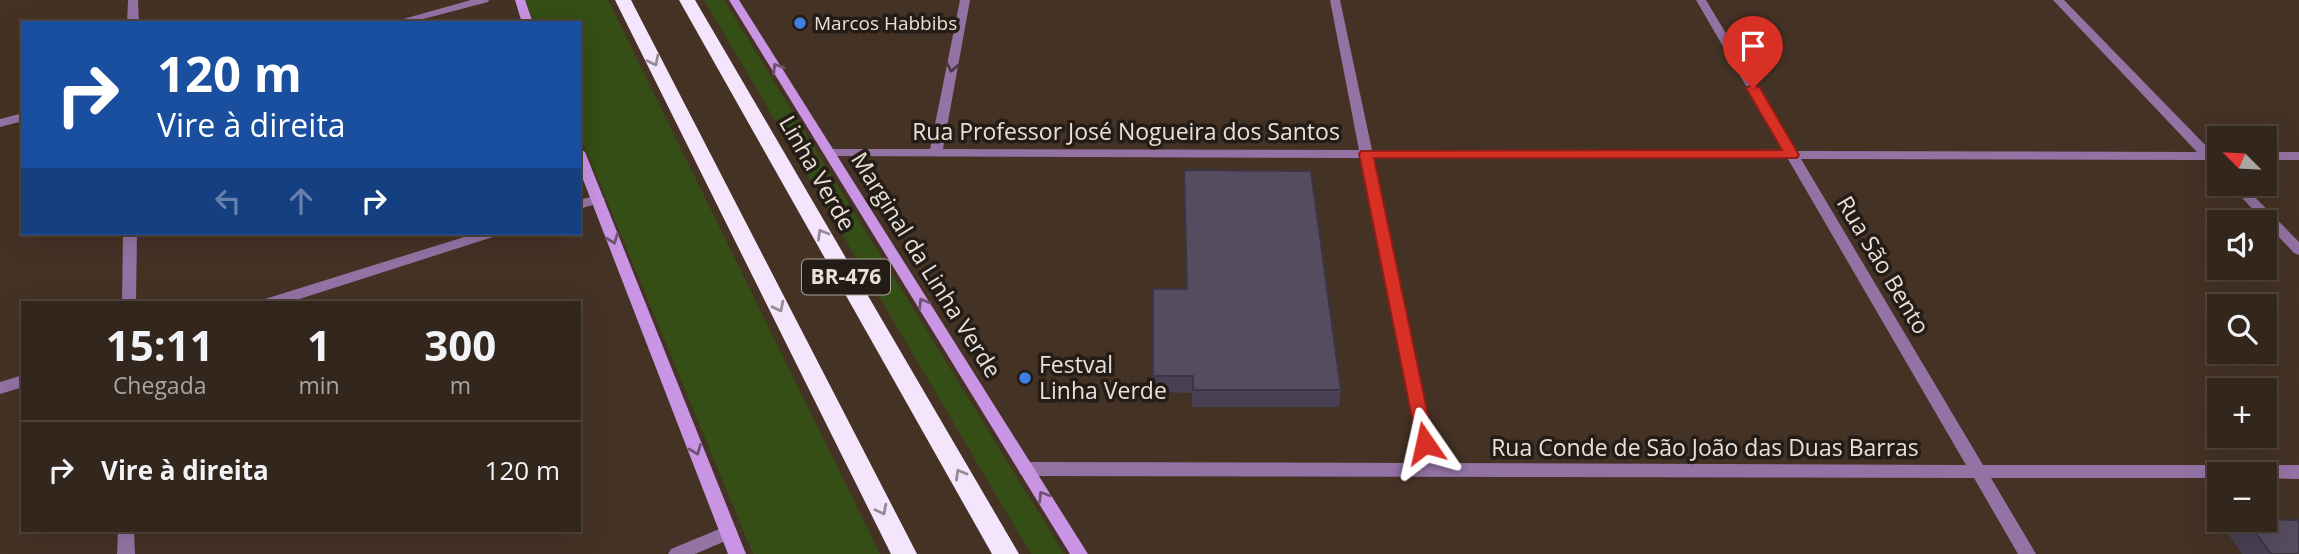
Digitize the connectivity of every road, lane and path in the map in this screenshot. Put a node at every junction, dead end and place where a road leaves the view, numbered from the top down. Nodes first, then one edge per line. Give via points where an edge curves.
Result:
1 (133, 0) edge
2 (484, 0) edge
3 (520, 0) edge
4 (623, 0) edge
5 (687, 0) edge
6 (734, 0) edge
7 (965, 0) edge
8 (1335, 0) edge
9 (1701, 0) edge
10 (2058, 0) edge
11 (133, 21) edge
12 (402, 21) edge
13 (527, 21) edge
14 (21, 118) edge
15 (0, 123) edge
16 (2207, 149) edge
17 (831, 153) junction
18 (936, 153) junction
19 (1366, 154) junction
20 (1792, 155) junction
21 (2207, 156) edge
22 (2277, 156) edge
23 (2299, 156) edge
24 (581, 157) edge
25 (2247, 196) edge
26 (598, 199) junction
27 (581, 204) edge
28 (130, 235) edge
29 (485, 235) edge
30 (2299, 250) edge
31 (129, 301) edge
32 (276, 301) edge
33 (21, 382) edge
34 (0, 388) edge
35 (1026, 469) junction
36 (1430, 470) junction
37 (1978, 471) junction
38 (2299, 472) edge
39 (126, 532) edge
40 (729, 532) junction
41 (126, 554) edge
42 (677, 554) edge
43 (737, 554) edge
44 (904, 554) edge
45 (1006, 554) edge
46 (1079, 554) edge
47 (2027, 554) edge

1 - 11 street
2 - 12 street
3 - 13 main road
4 -> 44 highway, BR-476
45 -> 5 highway, Linha Verde / BR-476
17 -> 6 main road, Marginal da Linha Verde
7 -> 18 street
8 - 19 street
9 - 20 street, Rua São Bento
10 - 16 street
14 - 15 street
17 - 18 street, Rua Professor José Nogueira dos Santos
35 -> 17 main road, Marginal da Linha Verde
18 - 19 street, Rua Professor José Nogueira dos Santos
19 - 20 street, Rua Professor José Nogueira dos Santos
19 - 36 street
20 - 21 street, Rua Professor José Nogueira dos Santos
20 - 37 street, Rua São Bento
22 - 23 street
24 - 26 main road
25 - 30 street
26 - 27 street
26 -> 40 main road
28 - 31 street
29 - 32 street
33 - 34 street
35 - 36 street, Rua Conde de São João das Duas Barras
46 -> 35 main road, Marginal da Linha Verde
36 - 37 street, Rua Conde de São João das Duas Barras
37 - 38 street, Rua Conde de São João das Duas Barras
37 - 47 street, Rua São Bento
39 - 41 street
40 - 42 street
40 - 43 main road

